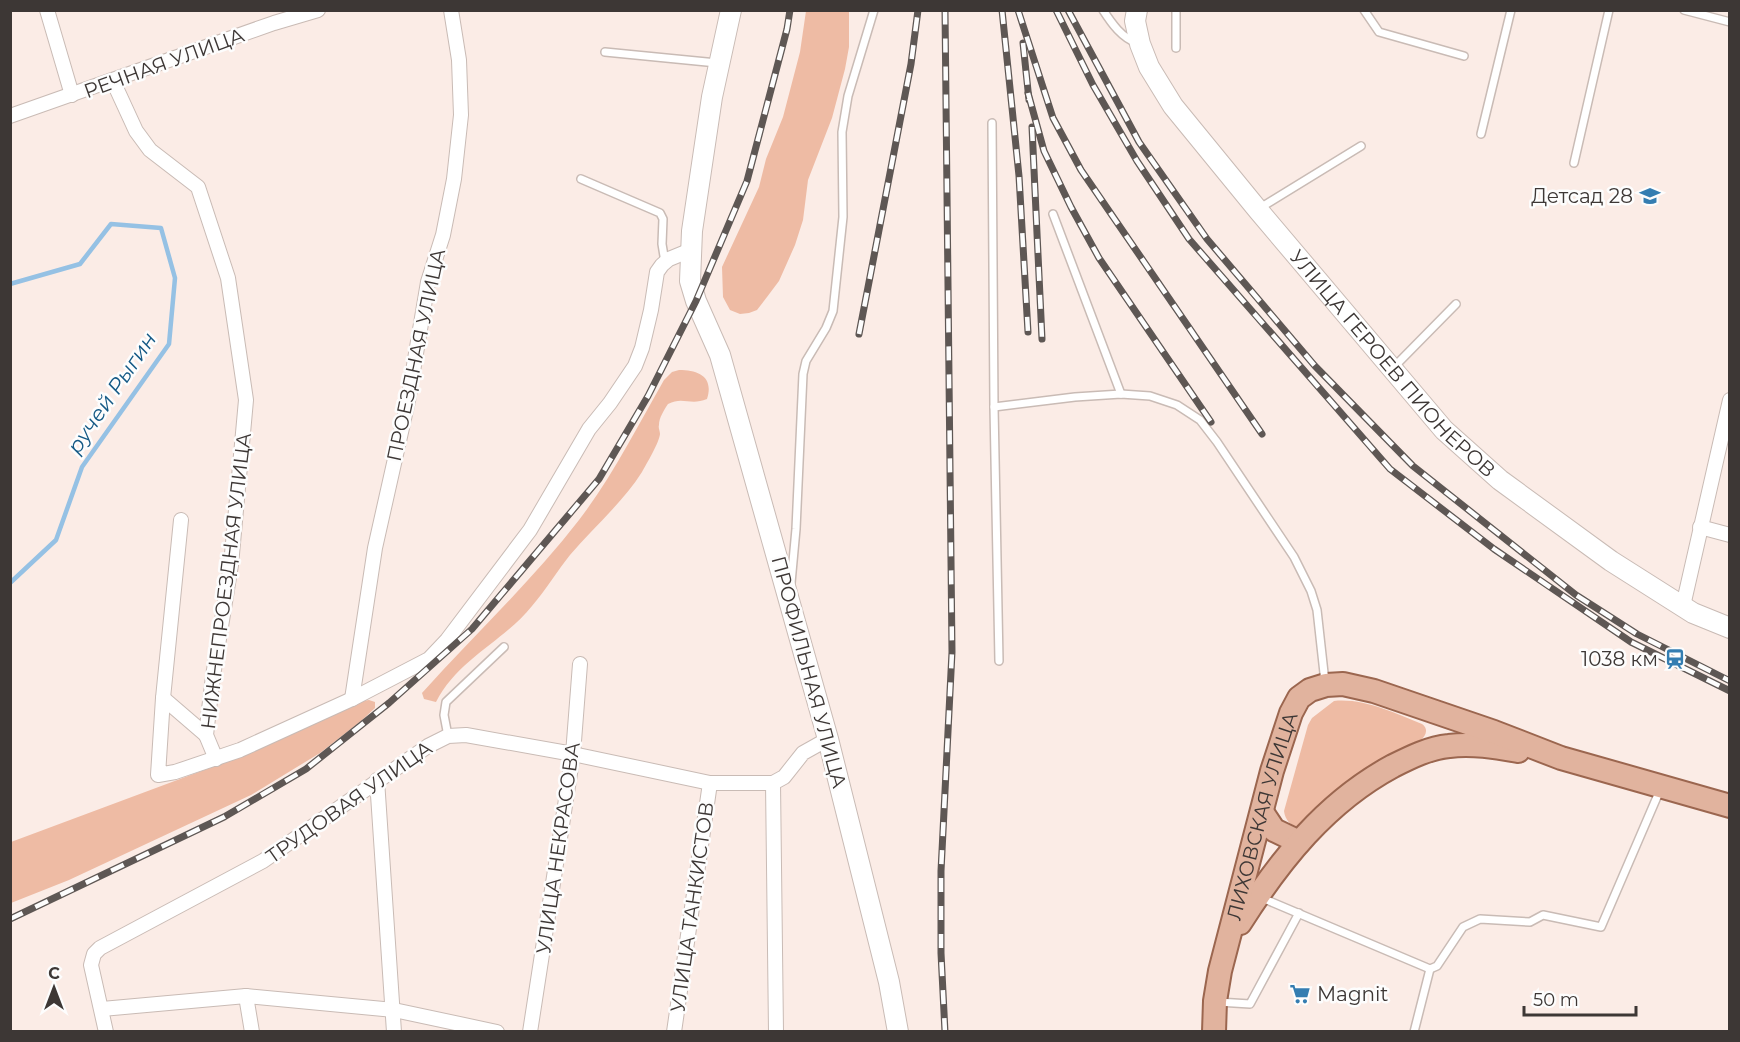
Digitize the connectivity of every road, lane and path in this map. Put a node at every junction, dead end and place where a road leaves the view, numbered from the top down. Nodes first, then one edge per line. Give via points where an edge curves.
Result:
1 (47, 10) edge
2 (318, 10) edge
3 (452, 10) edge
4 (731, 10) edge
5 (874, 10) edge
6 (1103, 10) edge
7 (1176, 10) edge
8 (1364, 10) edge
9 (1511, 10) edge
10 (1608, 10) edge
11 (1684, 10) edge
12 (1136, 16) edge
13 (274, 17) edge
14 (1730, 22) edge
15 (1140, 44) junction
16 (1176, 48) dead end
17 (605, 52) dead end
18 (1464, 56) dead end
19 (720, 63) junction
20 (113, 81) junction
21 (72, 95) junction
22 (10, 116) edge
23 (993, 123) dead end
24 (1481, 134) dead end
25 (1361, 146) dead end
26 (1574, 163) dead end
27 (581, 179) dead end
28 (1258, 210) junction
29 (1053, 214) dead end
30 (691, 250) junction
31 (665, 261) junction
32 (1456, 304) dead end
33 (1392, 369) junction
34 (1121, 394) junction
35 (1730, 400) edge
36 (994, 407) junction
37 (182, 519) dead end
38 (1700, 527) junction
39 (1730, 536) edge
40 (790, 601) junction
41 (1683, 606) junction
42 (1730, 628) edge
43 (504, 647) dead end
44 (999, 661) dead end
45 (580, 664) dead end
46 (1326, 685) junction
47 (163, 698) junction
48 (352, 699) junction
49 (1435, 712) junction
50 (206, 735) junction
51 (448, 736) junction
52 (828, 739) junction
53 (1429, 750) junction
54 (573, 754) junction
55 (1561, 758) junction
56 (216, 759) junction
57 (377, 780) junction
58 (710, 783) junction
59 (773, 783) junction
60 (1662, 786) junction
61 (1730, 806) edge
62 (1262, 812) junction
63 (1299, 842) junction
64 (1257, 896) junction
65 (1299, 913) junction
66 (1228, 943) junction
67 (1430, 969) junction
68 (246, 996) junction
69 (1215, 1001) junction
70 (102, 1009) junction
71 (394, 1010) junction
72 (106, 1032) edge
73 (252, 1032) edge
74 (394, 1032) edge
75 (497, 1032) edge
76 (530, 1032) edge
77 (674, 1032) edge
78 (776, 1032) edge
79 (898, 1032) edge
80 (1214, 1032) edge
81 (1414, 1032) edge

1 - 21 street
2 - 13 street, РЕЧНАЯ УЛИЦА
3 - 48 street, ПРОЕЗДНАЯ УЛИЦА via 459,60 460,116 454,179 443,235 428,282 408,401 375,548
4 - 19 main road
5 - 40 lane via 848,96 842,132 843,217 833,311 803,374
6 - 15 lane via 1121,34
7 - 16 lane
8 - 18 lane via 1379,32
9 - 24 lane
10 - 26 lane
11 - 14 lane
12 - 15 main road, УЛИЦА ГЕРОЕВ ПИОНЕРОВ
13 - 20 street, РЕЧНАЯ УЛИЦА
15 - 28 main road, УЛИЦА ГЕРОЕВ ПИОНЕРОВ via 1161,89
17 - 19 lane
19 - 30 main road
20 - 21 street, РЕЧНАЯ УЛИЦА
20 - 50 street, НИЖНЕПРОЕЗДНАЯ УЛИЦА via 150,150 198,187 228,278 246,400 231,566
21 - 22 street, РЕЧНАЯ УЛИЦА
23 - 36 lane
25 - 28 lane
27 - 31 lane via 660,213
28 - 33 main road, УЛИЦА ГЕРОЕВ ПИОНЕРОВ
29 - 34 lane
30 - 31 street
30 - 40 main road, ПРОФИЛЬНАЯ УЛИЦА via 690,281 720,355
31 - 48 street via 657,272 650,318 635,366 589,429 520,543 429,659
32 - 33 lane
33 - 41 main road, УЛИЦА ГЕРОЕВ ПИОНЕРОВ via 1444,430 1500,480 1611,561
34 - 36 lane
34 - 46 lane via 1150,396 1177,405 1200,420 1217,442 1294,557 1311,591 1319,620
35 - 38 street
36 - 44 lane
37 - 47 street
38 - 39 street
38 - 41 street
40 - 52 main road, ПРОФИЛЬНАЯ УЛИЦА
41 - 42 main road, УЛИЦА ГЕРОЕВ ПИОНЕРОВ
43 - 51 lane via 446,702
45 - 54 street, УЛИЦА НЕКРАСОВА
46 - 49 main road, ЛИХОВСКАЯ УЛИЦА via 1343,684 1374,691
46 - 62 main road, ЛИХОВСКАЯ УЛИЦА via 1299,698 1291,712
47 - 50 street
47 - 56 street via 158,775
48 - 56 street
49 - 53 main road via 1438,731
49 - 55 main road, ЛИХОВСКАЯ УЛИЦА
50 - 56 street, НИЖНЕПРОЕЗДНАЯ УЛИЦА
51 - 54 street, ТРУДОВАЯ УЛИЦА via 466,735
51 - 57 street, ТРУДОВАЯ УЛИЦА
52 - 59 street via 803,753 784,777
52 - 79 main road, ПРОФИЛЬНАЯ УЛИЦА
53 - 55 main road via 1473,745
53 - 63 main road via 1377,775 1351,793
54 - 58 street, ТРУДОВАЯ УЛИЦА
54 - 76 street, УЛИЦА НЕКРАСОВА
55 - 60 main road
57 - 70 street, ТРУДОВАЯ УЛИЦА via 264,861 100,948 91,965
57 - 71 street
58 - 59 street, ТРУДОВАЯ УЛИЦА
58 - 77 street, УЛИЦА ТАНКИСТОВ
59 - 78 street
60 - 61 main road
60 - 67 lane via 1601,927 1543,915 1530,922 1480,919 1463,927 1437,966
62 - 63 main road via 1274,830
62 - 66 main road, ЛИХОВСКАЯ УЛИЦА
63 - 64 main road
64 - 65 lane
64 - 66 main road
65 - 67 lane
65 - 69 lane via 1250,1004
66 - 69 main road, ЛИХОВСКАЯ УЛИЦА
67 - 81 lane
68 - 70 street
68 - 71 street
68 - 73 street
69 - 80 main road, ЛИХОВСКАЯ УЛИЦА
70 - 72 street, ТРУДОВАЯ УЛИЦА
71 - 74 street
71 - 75 street

